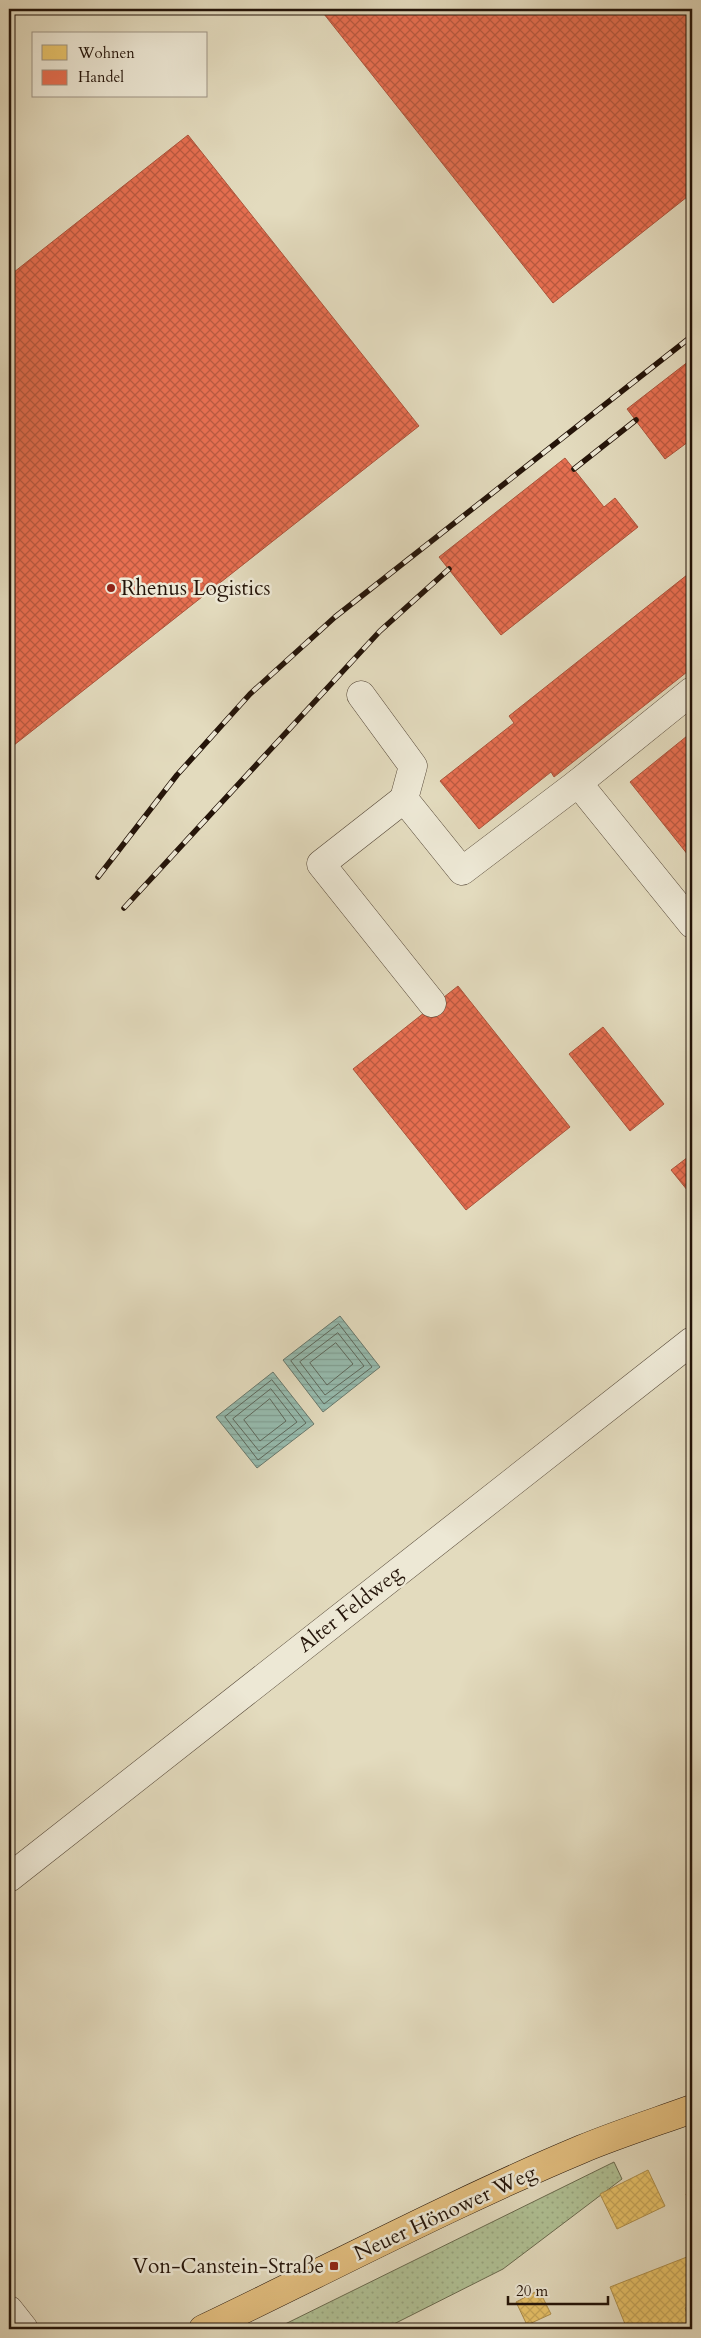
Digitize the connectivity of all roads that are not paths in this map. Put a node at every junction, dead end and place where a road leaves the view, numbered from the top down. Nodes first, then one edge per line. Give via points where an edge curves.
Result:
1 (692, 691) edge
2 (361, 695) dead end
3 (578, 783) junction
4 (404, 799) junction
5 (692, 924) edge
6 (432, 1003) dead end
7 (692, 1341) edge
8 (9, 1878) edge
9 (692, 2109) edge
10 (9, 2310) edge
11 (24, 2329) edge
12 (203, 2329) edge

1 - 3 street
2 - 4 street via 413,766
3 - 4 street via 462,871
3 - 5 street
4 - 6 street via 321,864
7 - 8 street, Alter Feldweg
9 - 12 main road, Neuer Hönower Weg via 582,2149 411,2227
10 - 11 street

